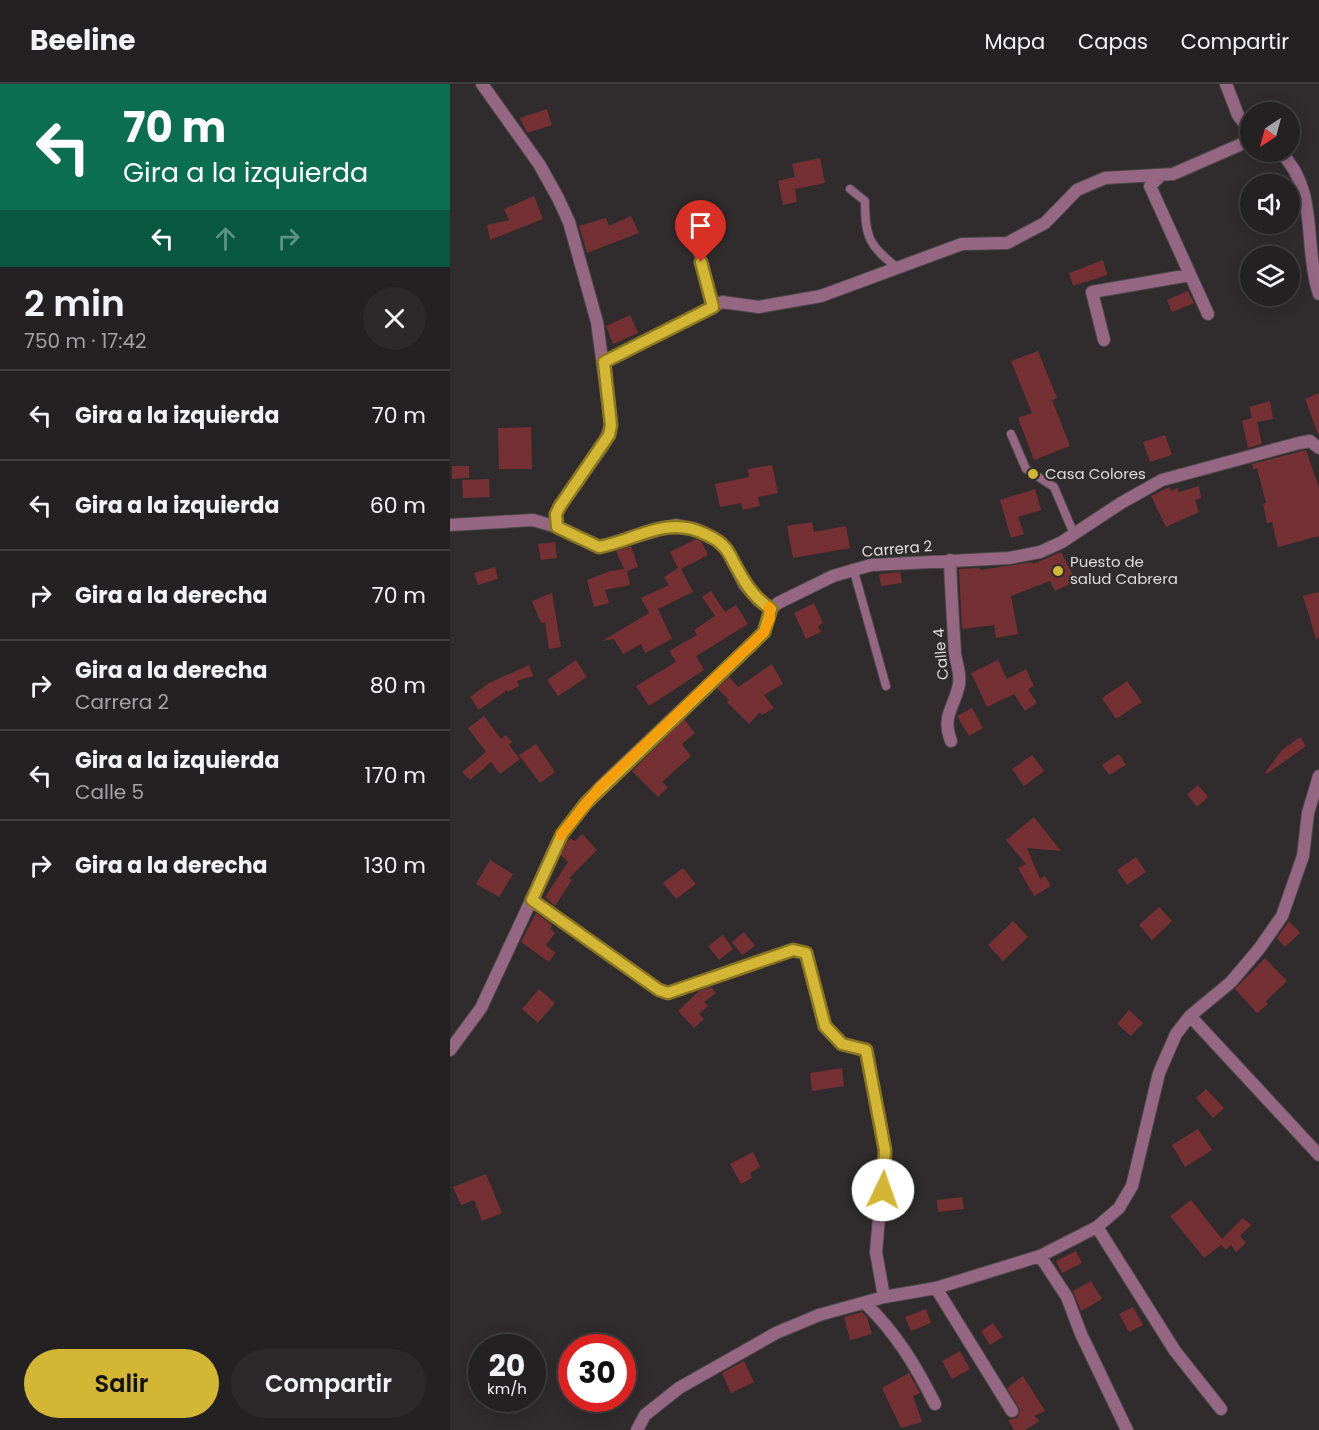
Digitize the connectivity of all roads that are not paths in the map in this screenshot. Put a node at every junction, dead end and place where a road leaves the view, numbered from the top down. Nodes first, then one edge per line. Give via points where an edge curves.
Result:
1 (482, 84) edge
2 (1226, 84) edge
3 (1240, 118) edge
4 (1240, 145) edge
5 (1288, 162) edge
6 (1161, 175) junction
7 (850, 189) dead end
8 (715, 238) dead end
9 (899, 269) junction
10 (1190, 275) junction
11 (1318, 293) edge
12 (713, 307) junction
13 (1208, 314) dead end
14 (1104, 340) dead end
15 (604, 362) junction
16 (1011, 434) dead end
17 (1319, 448) edge
18 (450, 525) edge
19 (557, 527) junction
20 (1074, 534) junction
21 (950, 560) junction
22 (853, 568) junction
23 (771, 609) junction
24 (885, 686) dead end
25 (951, 741) dead end
26 (1319, 776) edge
27 (532, 900) junction
28 (1190, 1016) junction
29 (450, 1050) edge
30 (1319, 1155) edge
31 (1097, 1227) junction
32 (1040, 1256) junction
33 (936, 1288) junction
34 (884, 1297) junction
35 (865, 1303) junction
36 (935, 1404) dead end
37 (1221, 1409) dead end
38 (1012, 1411) dead end
39 (637, 1430) edge
40 (1127, 1430) edge

1 - 15 street via 539,164 569,222
2 - 3 street
4 - 6 street via 1173,174
5 - 11 street via 1302,178 1311,206 1311,256
6 - 9 street via 1105,178 1077,190 1045,223 1007,243 962,244
6 - 10 street via 1150,186
7 - 9 lane via 865,201 865,230 877,252
8 - 12 lane via 696,246
9 - 12 street via 821,296 759,307 722,302
10 - 13 street
10 - 14 street via 1092,292
12 - 15 street
15 - 19 street via 609,435 560,506
16 - 20 lane via 1026,469 1054,487
17 - 20 street, Carrera 2 via 1310,441 1180,473 1121,503
18 - 19 street via 533,520
19 - 23 street via 599,547 676,525 695,529 728,551 744,584
20 - 21 street, Carrera 2 via 1040,552 1009,558
21 - 22 street, Carrera 2
21 - 25 street, Calle 4 via 960,674 947,715
22 - 23 street, Carrera 2
22 - 24 lane
23 - 27 street via 764,632 600,787 572,819
26 - 28 street via 1308,813 1303,856 1282,916 1231,982
27 - 29 street via 481,1008
27 - 34 street via 668,993 793,950 806,953 825,1026 842,1044 862,1048 868,1058 885,1150 876,1251
28 - 30 street
28 - 31 street via 1176,1034 1160,1072 1132,1186 1119,1208
31 - 32 street
31 - 37 street via 1175,1351
32 - 33 street
32 - 40 street via 1067,1297
33 - 34 street
33 - 38 street
34 - 35 street
35 - 36 street via 887,1324 912,1359
35 - 39 street via 819,1315 726,1359 645,1415

